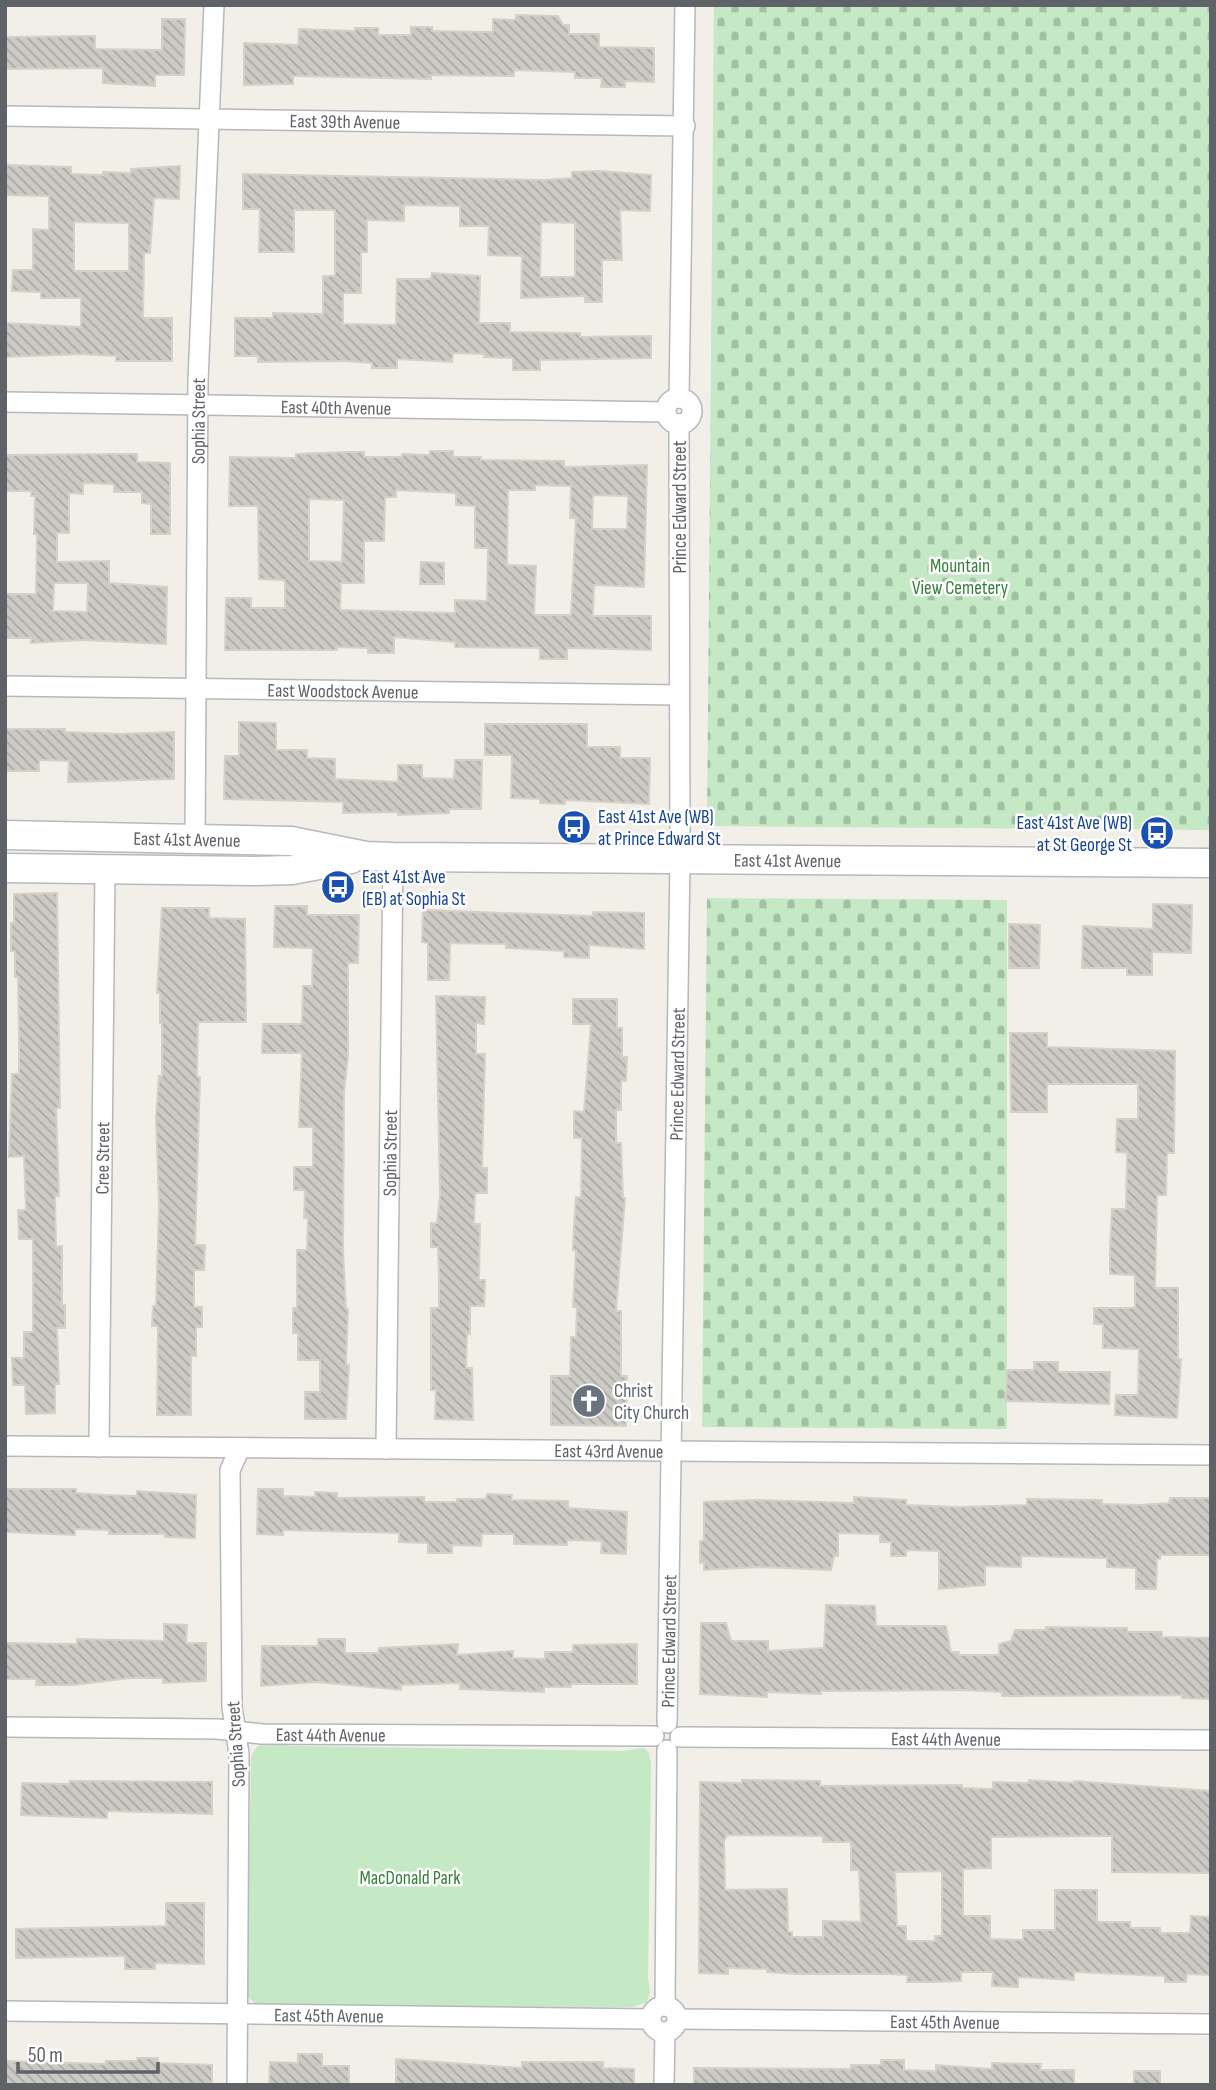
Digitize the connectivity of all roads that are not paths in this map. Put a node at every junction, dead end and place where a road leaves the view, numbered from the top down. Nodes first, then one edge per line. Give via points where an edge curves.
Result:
1 (214, 5) edge
2 (685, 5) edge
3 (5, 116) edge
4 (211, 119) junction
5 (685, 126) junction
6 (5, 402) edge
7 (198, 404) junction
8 (675, 411) junction
9 (5, 686) edge
10 (197, 689) junction
11 (680, 695) junction
12 (5, 835) edge
13 (195, 837) junction
14 (379, 857) junction
15 (680, 859) junction
16 (1211, 863) edge
17 (5, 868) edge
18 (105, 869) junction
19 (5, 1446) edge
20 (99, 1447) junction
21 (240, 1448) junction
22 (386, 1450) junction
23 (672, 1451) junction
24 (1211, 1455) edge
25 (5, 1727) edge
26 (235, 1731) junction
27 (667, 1736) junction
28 (1211, 1741) edge
29 (5, 2011) edge
30 (236, 2015) junction
31 (664, 2019) junction
32 (1211, 2024) edge
33 (237, 2085) edge
34 (664, 2085) edge

1 - 4 street, Sophia Street
2 - 5 street, Prince Edward Street
3 - 4 street, East 39th Avenue
4 - 5 street, East 39th Avenue
4 - 7 street, Sophia Street
5 - 8 street, Prince Edward Street
6 - 7 street, East 40th Avenue
7 - 8 street, East 40th Avenue
7 - 10 street, Sophia Street
8 - 11 street, Prince Edward Street
9 - 10 street, East Woodstock Avenue
10 - 11 street, East Woodstock Avenue
10 - 13 street, Sophia Street
11 - 15 street, Prince Edward Street
12 - 13 main road, East 41st Avenue
13 - 14 main road, East 41st Avenue via 291,841
14 - 15 main road, East 41st Avenue
14 - 18 main road, East 41st Avenue via 292,870
14 - 22 street, Sophia Street
15 - 16 main road, East 41st Avenue
15 - 23 street, Prince Edward Street
17 - 18 main road, East 41st Avenue
18 - 20 street, Cree Street
19 - 20 street, East 43rd Avenue
20 - 21 street, East 43rd Avenue
21 - 22 street, East 43rd Avenue
21 - 26 street, Sophia Street via 230,1470
22 - 23 street, East 43rd Avenue
23 - 24 street, East 43rd Avenue
23 - 27 street, Prince Edward Street
25 - 26 street, East 44th Avenue
26 - 27 street, East 44th Avenue
26 - 30 street, Sophia Street via 239,1754
27 - 28 street, East 44th Avenue
27 - 31 street, Prince Edward Street
29 - 30 street, East 45th Avenue
30 - 31 street, East 45th Avenue
30 - 33 street, Sophia Street
31 - 32 street, East 45th Avenue
31 - 34 street, Prince Edward Street

